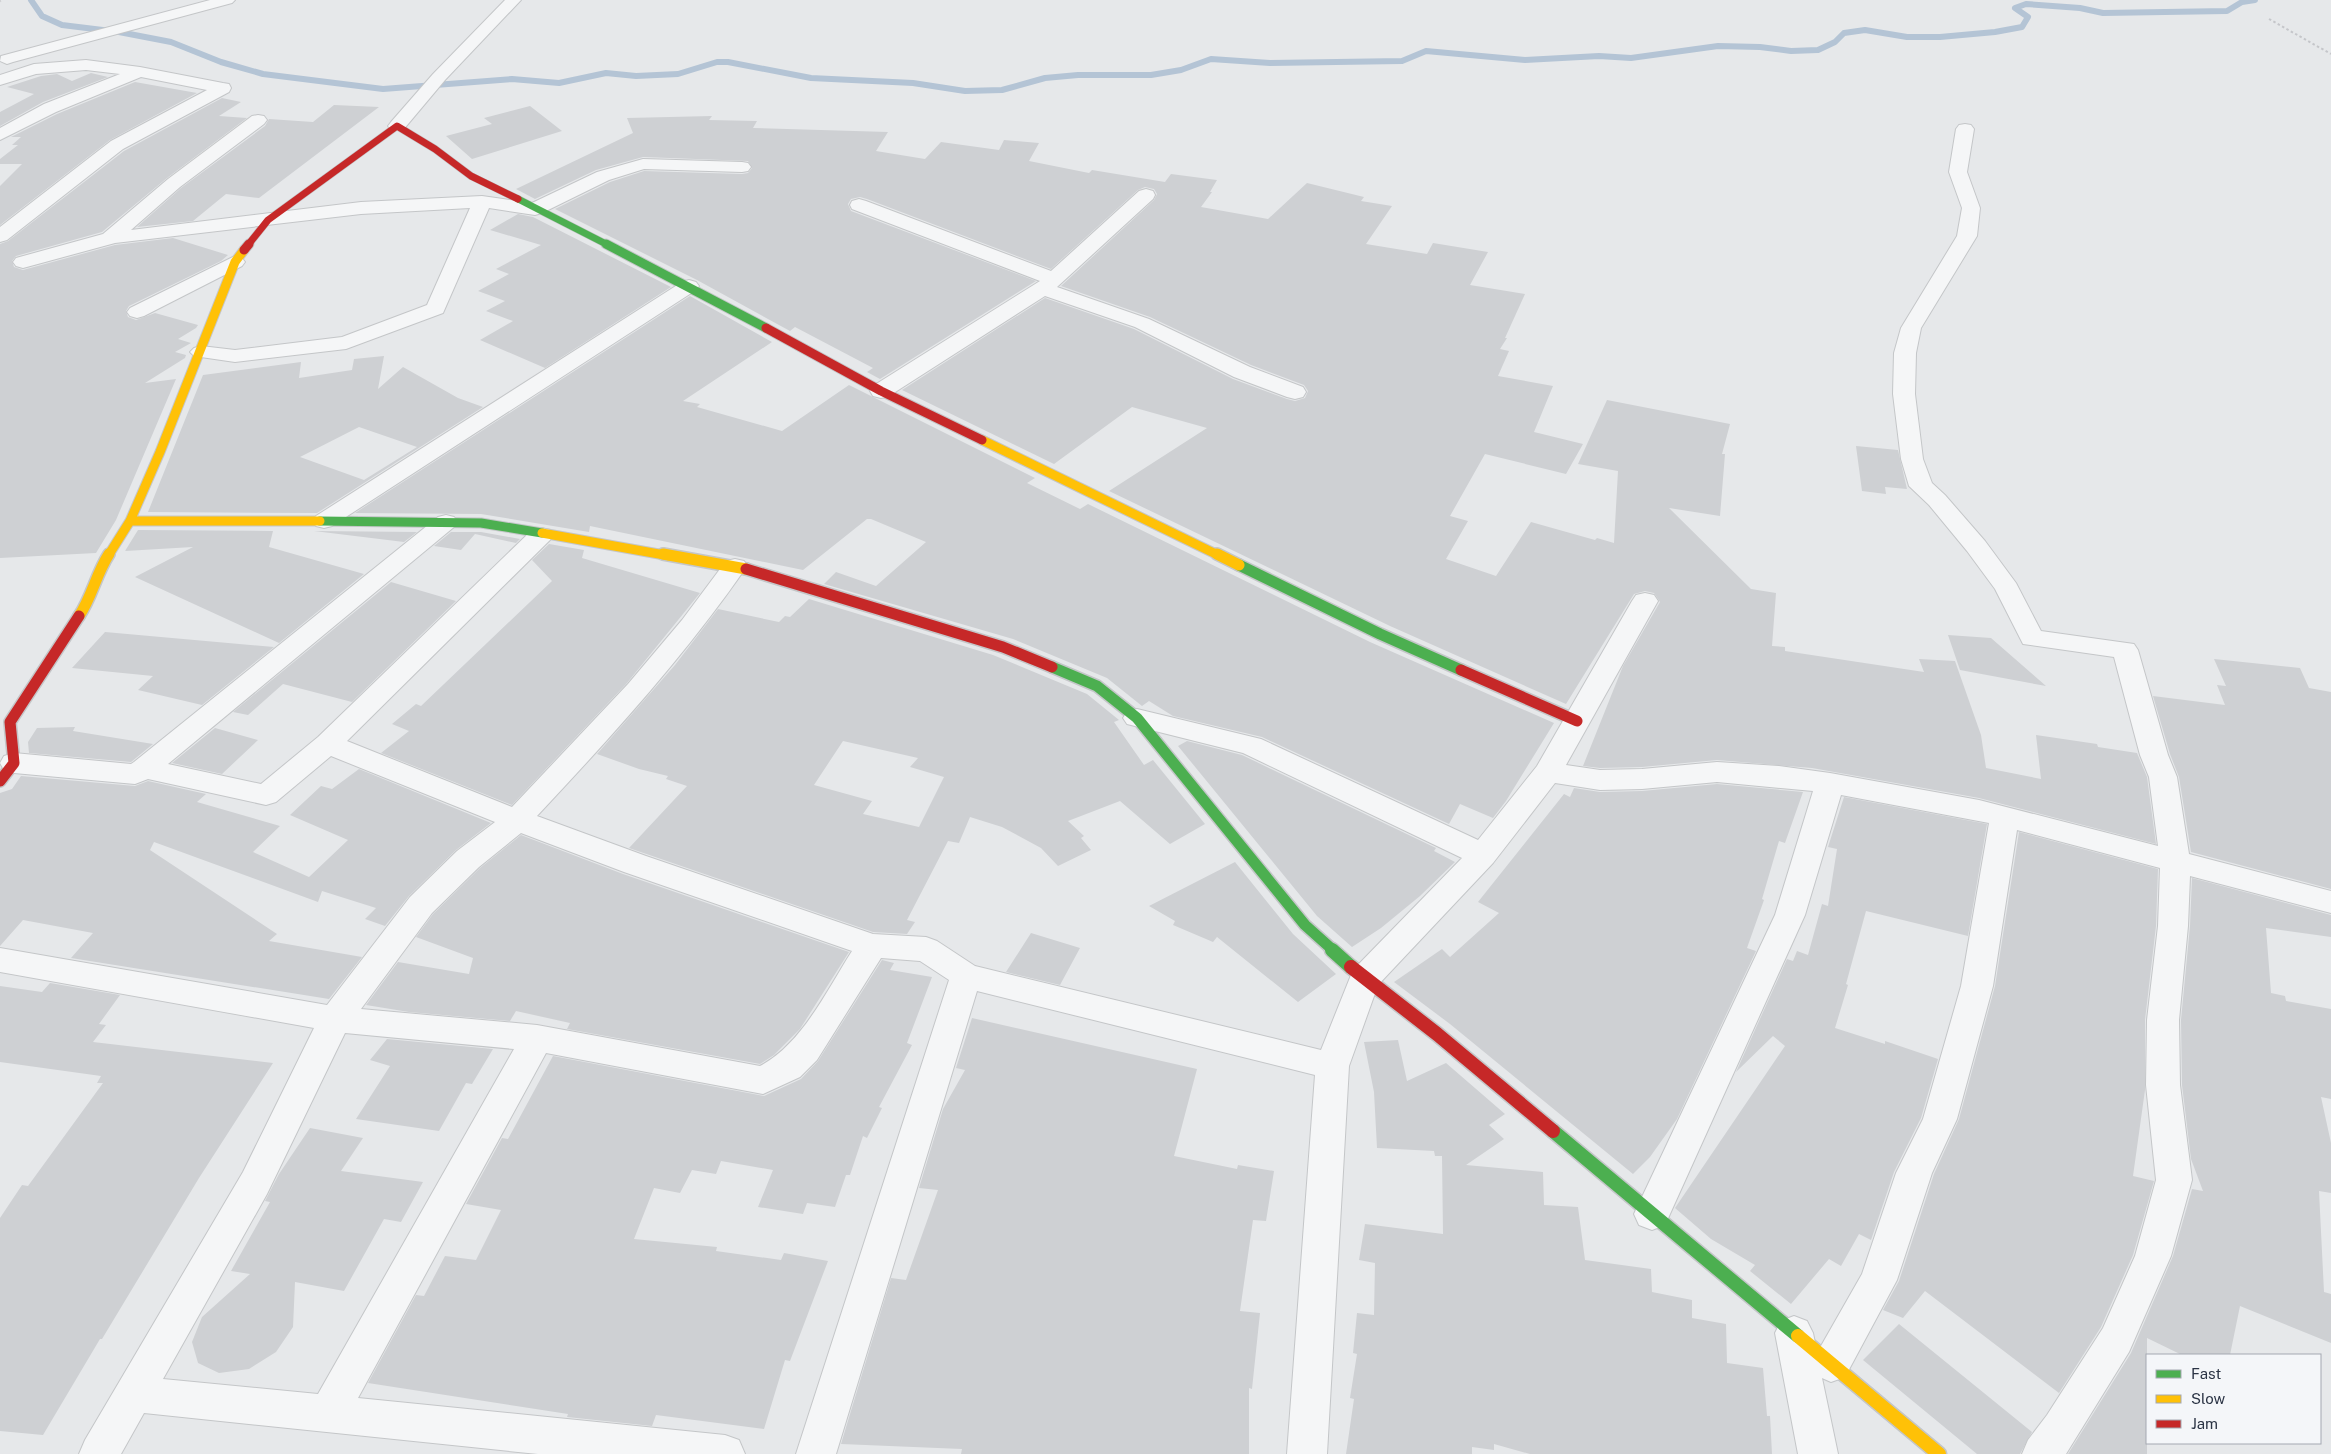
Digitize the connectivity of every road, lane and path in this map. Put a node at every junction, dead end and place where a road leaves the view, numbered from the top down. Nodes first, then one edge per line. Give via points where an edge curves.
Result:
1 (227, 0) edge
2 (513, 0) edge
3 (2269, 19) dead end
4 (2331, 54) edge
5 (0, 61) edge
6 (140, 72) junction
7 (0, 80) edge
8 (258, 120) dead end
9 (396, 126) junction
10 (1965, 129) dead end
11 (0, 136) edge
12 (742, 167) dead end
13 (1146, 195) dead end
14 (482, 202) junction
15 (859, 205) dead end
16 (535, 209) junction
17 (268, 220) junction
18 (0, 236) edge
19 (111, 238) junction
20 (16, 258) dead end
21 (234, 262) junction
22 (1049, 284) junction
23 (689, 286) junction
24 (137, 312) dead end
25 (201, 352) junction
26 (881, 391) junction
27 (1294, 392) dead end
28 (130, 521) junction
29 (324, 521) junction
30 (446, 522) junction
31 (541, 534) junction
32 (736, 566) junction
33 (1645, 601) dead end
34 (1137, 718) junction
35 (5, 722) edge
36 (1577, 722) junction
37 (328, 744) junction
38 (144, 770) junction
39 (7, 772) edge
40 (1548, 772) junction
41 (1830, 783) junction
42 (2005, 816) junction
43 (517, 820) junction
44 (1483, 855) junction
45 (2176, 860) junction
46 (2331, 902) edge
47 (872, 946) junction
48 (1, 960) edge
49 (966, 976) junction
50 (1364, 979) junction
51 (335, 1019) junction
52 (537, 1038) junction
53 (1332, 1066) junction
54 (1652, 1214) junction
55 (1794, 1332) junction
56 (1831, 1364) junction
57 (134, 1394) junction
58 (328, 1414) junction
59 (99, 1454) edge
60 (725, 1454) edge
61 (816, 1454) edge
62 (1307, 1454) edge
63 (1818, 1454) edge
64 (1940, 1454) edge
65 (2042, 1454) edge

1 - 5 street
2 - 9 street
3 - 4 path
6 - 7 street via 86,65 34,69
6 - 11 street via 50,108
6 - 18 street via 223,88 117,146
8 - 19 street via 174,183
9 - 16 street via 471,176
9 - 17 street
10 - 45 street via 1958,172 1971,208 1967,236 1911,328 1905,353 1904,394 1912,459 1921,486 1976,546 2007,588 2032,638 2125,650 2154,756 2163,777
12 - 16 street via 643,164 603,176
13 - 22 street
14 - 16 street
14 - 17 street via 361,208
14 - 25 street via 436,309 346,343 234,356
15 - 22 street
16 - 23 street
17 - 19 street
17 - 21 street
19 - 20 street
21 - 24 street
21 - 25 street
22 - 26 street
22 - 27 street via 1142,323 1242,372
23 - 26 street
23 - 29 street
25 - 28 street
26 - 36 street via 1380,634
28 - 29 street
28 - 35 street via 100,568 88,604
29 - 30 street
30 - 31 street via 481,523
30 - 38 street
31 - 32 street
31 - 37 street
32 - 34 street via 1003,647 1097,686
32 - 43 street via 638,690
33 - 36 street
34 - 44 street via 1251,746
34 - 50 street via 1305,925
35 - 39 street
36 - 40 street
37 - 38 street via 266,795
37 - 43 street
38 - 39 street via 135,774
40 - 41 street via 1600,780 1717,772
40 - 44 street
41 - 42 street
41 - 54 street via 1790,915
42 - 45 street
42 - 56 street via 1977,986 1940,1118 1914,1173 1878,1280
43 - 47 street
43 - 51 street via 468,859 421,905
44 - 50 street
45 - 46 street
45 - 65 street via 2163,1020 2162,1085 2174,1180 2153,1256 2116,1340
47 - 49 street via 926,949
47 - 52 street via 805,1051 788,1067 763,1080
48 - 51 street
49 - 53 street
49 - 61 street
50 - 53 street
50 - 54 street via 1437,1034
51 - 52 street
51 - 57 street via 255,1183
52 - 58 street
53 - 62 street
54 - 55 street
55 - 56 street
55 - 63 street
56 - 64 street
57 - 58 street
57 - 59 street
58 - 60 street

